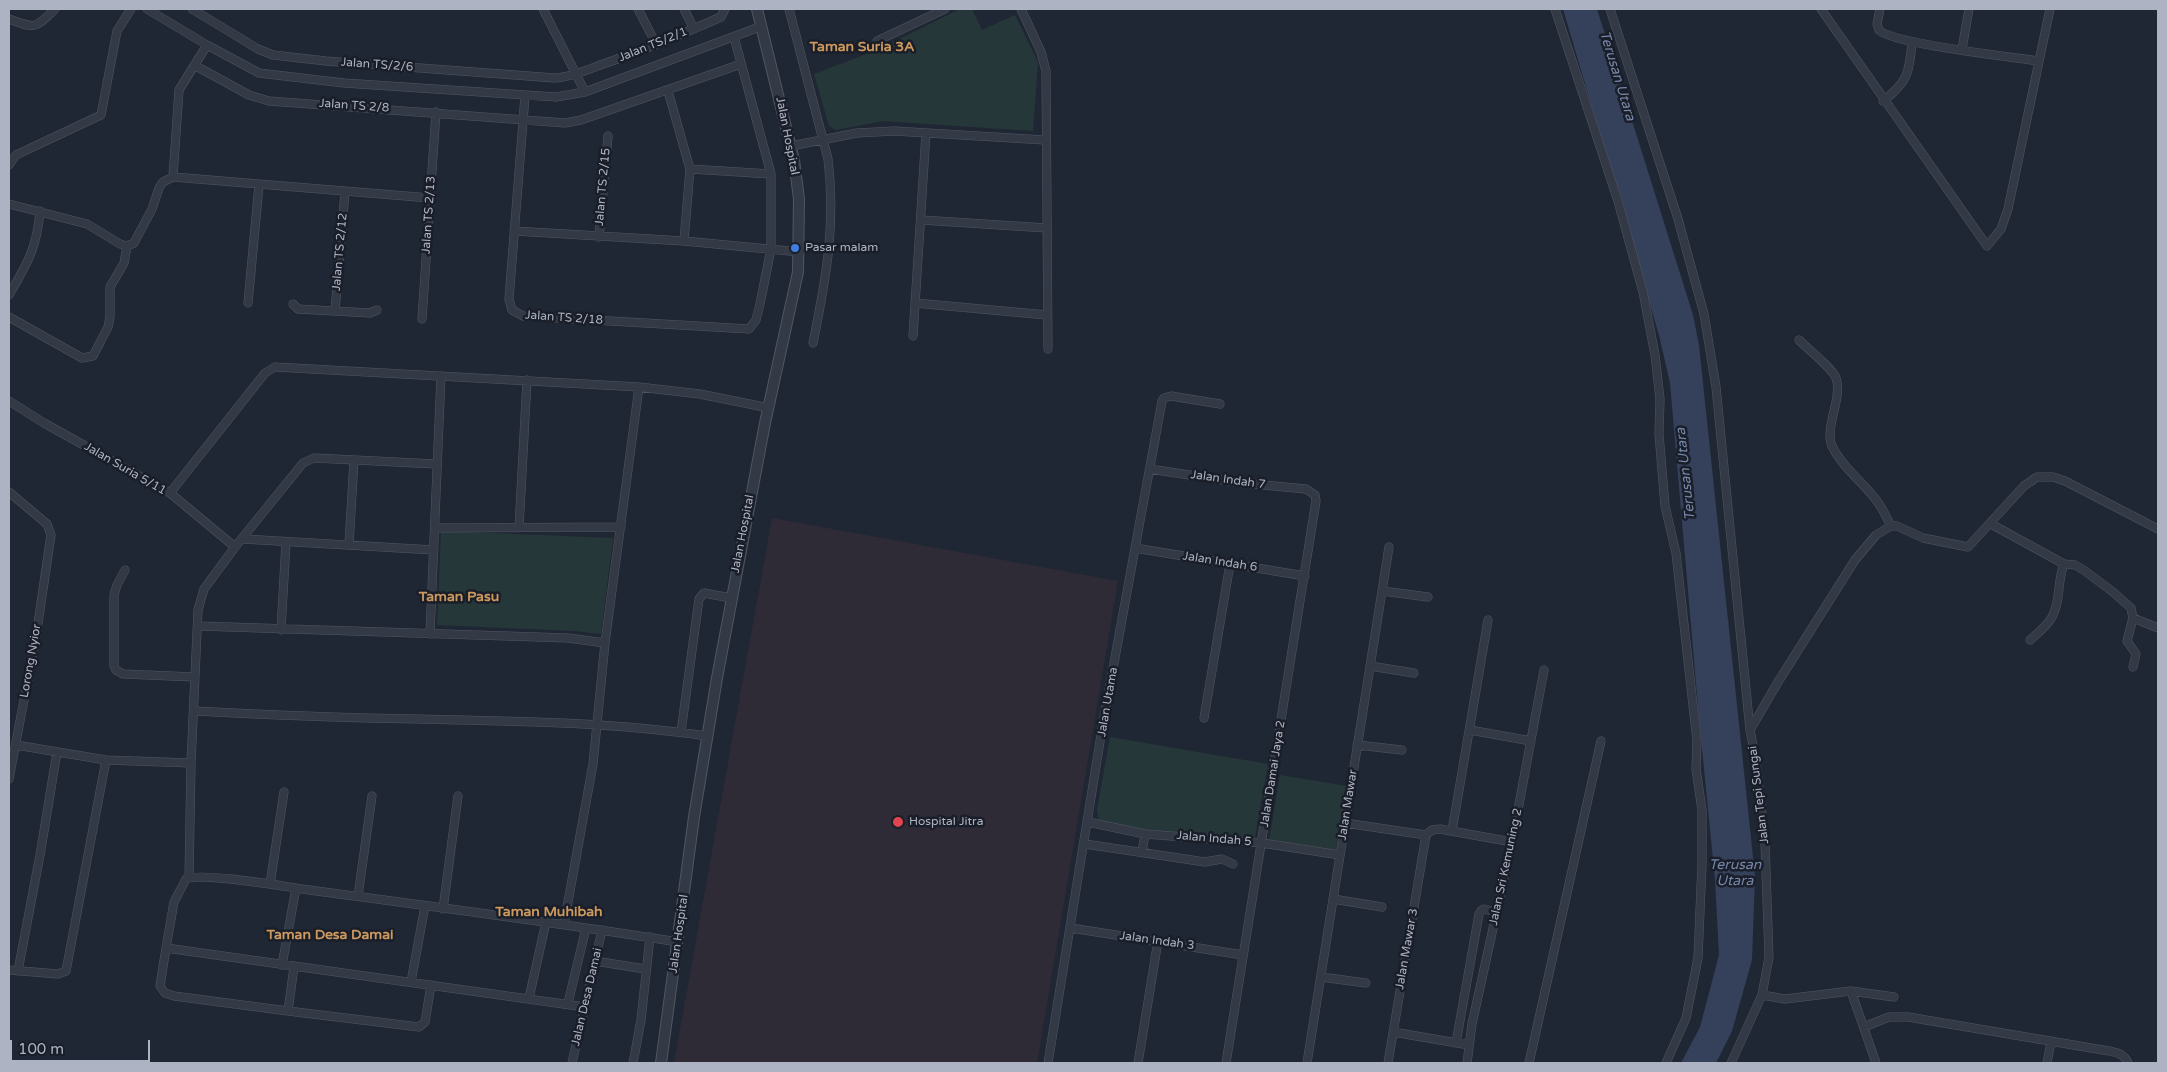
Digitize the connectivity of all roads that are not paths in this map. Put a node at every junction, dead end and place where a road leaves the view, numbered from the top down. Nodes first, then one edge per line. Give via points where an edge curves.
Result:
1 (55, 9) edge
2 (131, 9) edge
3 (147, 9) edge
4 (192, 9) edge
5 (543, 9) edge
6 (638, 9) edge
7 (684, 9) edge
8 (724, 9) edge
9 (757, 9) edge
10 (790, 9) edge
11 (945, 9) edge
12 (1021, 9) edge
13 (1556, 9) edge
14 (1610, 9) edge
15 (1821, 9) edge
16 (1880, 9) edge
17 (1969, 9) edge
18 (2050, 9) edge
19 (9, 19) edge
20 (762, 26) junction
21 (694, 29) junction
22 (734, 36) junction
23 (877, 41) dead end
24 (1912, 43) junction
25 (656, 44) junction
26 (207, 45) junction
27 (1962, 49) junction
28 (2039, 61) junction
29 (741, 64) junction
30 (194, 65) junction
31 (575, 74) junction
32 (668, 91) junction
33 (585, 92) junction
34 (524, 96) junction
35 (1883, 101) junction
36 (436, 112) junction
37 (522, 120) junction
38 (926, 133) junction
39 (608, 136) dead end
40 (823, 140) junction
41 (1045, 140) junction
42 (791, 146) junction
43 (9, 165) edge
44 (690, 169) junction
45 (771, 174) junction
46 (173, 177) junction
47 (259, 185) junction
48 (345, 192) junction
49 (430, 198) junction
50 (9, 204) edge
51 (40, 211) junction
52 (921, 220) junction
53 (1047, 228) junction
54 (514, 231) junction
55 (599, 237) junction
56 (684, 241) junction
57 (126, 246) junction
58 (771, 249) junction
59 (800, 252) junction
60 (9, 296) edge
61 (248, 303) dead end
62 (915, 303) junction
63 (293, 304) dead end
64 (377, 310) dead end
65 (335, 311) junction
66 (1047, 315) junction
67 (9, 317) edge
68 (422, 319) dead end
69 (913, 336) dead end
70 (1799, 340) dead end
71 (813, 343) dead end
72 (1048, 349) dead end
73 (441, 376) junction
74 (527, 380) junction
75 (639, 387) junction
76 (9, 401) edge
77 (1220, 404) dead end
78 (769, 408) junction
79 (354, 460) junction
80 (436, 464) junction
81 (1150, 469) junction
82 (1306, 489) joint
83 (9, 492) edge
84 (170, 493) junction
85 (1992, 524) junction
86 (1891, 526) junction
87 (620, 527) junction
88 (434, 528) junction
89 (519, 528) junction
90 (2158, 529) edge
91 (243, 538) junction
92 (286, 542) junction
93 (348, 545) junction
94 (1388, 546) dead end
95 (235, 547) junction
96 (1135, 548) junction
97 (434, 550) junction
98 (1230, 564) junction
99 (2064, 564) junction
100 (126, 570) dead end
101 (1305, 576) junction
102 (1382, 591) junction
103 (1428, 597) dead end
104 (731, 598) junction
105 (2133, 618) junction
106 (1488, 620) dead end
107 (198, 626) junction
108 (2158, 628) edge
109 (281, 630) junction
110 (430, 634) junction
111 (2030, 640) dead end
112 (606, 643) junction
113 (1370, 666) junction
114 (2134, 668) dead end
115 (1544, 670) dead end
116 (1414, 673) dead end
117 (195, 677) junction
118 (194, 711) junction
119 (1204, 718) dead end
120 (598, 724) junction
121 (1470, 730) junction
122 (1750, 730) junction
123 (681, 732) junction
124 (707, 736) junction
125 (1531, 741) junction
126 (1601, 741) dead end
127 (1357, 744) junction
128 (16, 745) junction
129 (1402, 750) dead end
130 (56, 752) junction
131 (106, 760) junction
132 (191, 763) junction
133 (9, 779) edge
134 (284, 792) dead end
135 (372, 796) dead end
136 (458, 796) dead end
137 (1088, 822) junction
138 (1345, 823) junction
139 (1452, 831) junction
140 (1145, 834) junction
141 (1426, 836) junction
142 (1262, 842) junction
143 (1512, 842) junction
144 (1085, 844) junction
145 (1142, 852) junction
146 (1340, 856) junction
147 (1233, 864) dead end
148 (188, 878) junction
149 (270, 884) junction
150 (296, 888) junction
151 (358, 896) junction
152 (1333, 899) junction
153 (425, 906) junction
154 (1382, 907) dead end
155 (443, 909) junction
156 (1496, 912) junction
157 (546, 922) junction
158 (564, 924) junction
159 (586, 928) junction
160 (1071, 928) junction
161 (602, 930) junction
162 (650, 937) junction
163 (1158, 941) junction
164 (678, 942) junction
165 (166, 948) junction
166 (1243, 955) junction
167 (596, 961) junction
168 (282, 965) junction
169 (294, 967) junction
170 (645, 968) junction
171 (9, 970) edge
172 (18, 971) junction
173 (1321, 977) junction
174 (411, 982) junction
175 (1366, 983) dead end
176 (431, 985) junction
177 (1851, 991) junction
178 (1762, 996) junction
179 (1894, 997) dead end
180 (529, 998) junction
181 (568, 1003) junction
182 (585, 1007) junction
183 (288, 1010) junction
184 (1864, 1027) junction
185 (1393, 1032) junction
186 (2051, 1042) junction
187 (1456, 1043) junction
188 (1469, 1045) junction
189 (572, 1063) edge
190 (633, 1063) edge
191 (661, 1063) edge
192 (1048, 1063) edge
193 (1138, 1063) edge
194 (1226, 1063) edge
195 (1307, 1063) edge
196 (1388, 1063) edge
197 (1467, 1063) edge
198 (1529, 1063) edge
199 (1666, 1063) edge
200 (1731, 1063) edge
201 (1876, 1063) edge
202 (2046, 1063) edge
203 (2128, 1063) edge

1 - 19 street via 32,27
2 - 43 street via 117,31 101,115 16,154
3 - 26 street
4 - 31 street, Jalan TS/2/6 via 258,49 280,56 555,78
5 - 31 street
6 - 25 street
7 - 21 street
8 - 21 street, Jalan TS/2/1 via 721,17
9 - 20 street, Jalan Hospital
10 - 40 street
11 - 23 street
12 - 41 street via 1044,62 1047,86
13 - 199 street via 1618,201 1643,292 1658,378 1665,506 1676,553 1697,741 1696,769 1702,810 1698,958 1686,1018
14 - 122 street, Jalan Tepi Sungai via 1678,219 1704,314 1718,406
15 - 35 street
16 - 24 street via 1877,24 1883,35
17 - 27 street
18 - 28 street
20 - 22 street
20 - 42 street, Jalan Hospital
21 - 25 street, Jalan TS/2/1
22 - 29 street, Jalan TS 2/18
22 - 33 street
24 - 27 street
24 - 35 street via 1905,80
25 - 31 street, Jalan TS/2/1
26 - 30 street
26 - 34 street via 259,73 344,83
27 - 28 street
28 - 35 street via 2008,209 2001,229 1987,246
29 - 32 street, Jalan TS 2/8
29 - 45 street, Jalan TS 2/18
30 - 36 street, Jalan TS 2/8 via 261,100
30 - 46 street via 179,90
31 - 33 street
32 - 37 street, Jalan TS 2/8 via 574,122
32 - 44 street
33 - 34 street via 564,96
34 - 37 street, Jalan TS 2/18
36 - 37 street, Jalan TS 2/8
36 - 49 street, Jalan TS 2/13
37 - 54 street, Jalan TS 2/18
38 - 40 street via 870,132
38 - 41 street
38 - 52 street
39 - 55 street, Jalan TS 2/15
40 - 42 street
40 - 71 street via 831,185 830,238
41 - 53 street
42 - 59 street, Jalan Hospital via 799,200
44 - 45 street
44 - 56 street
45 - 58 street, Jalan TS 2/18
46 - 47 street
46 - 57 street via 163,182 134,243
47 - 48 street
47 - 61 street
48 - 49 street
48 - 65 street, Jalan TS 2/12
49 - 68 street, Jalan TS 2/13
50 - 51 street
51 - 57 street via 87,224
51 - 60 street via 36,244
52 - 53 street
52 - 62 street
53 - 66 street
54 - 55 street
54 - 58 street, Jalan TS 2/18 via 509,299 512,310 523,316 745,330 756,320
55 - 56 street
56 - 58 street
57 - 67 street via 124,263 110,287 108,327 93,356 82,358
58 - 59 street
59 - 78 street, Jalan Hospital via 795,294
62 - 66 street
62 - 69 street
63 - 65 street via 298,309
64 - 65 street via 370,313
66 - 72 street
70 - 86 street via 1836,377 1838,395 1831,444 1874,496
73 - 74 street
73 - 80 street
73 - 84 street via 282,367 270,370
74 - 75 street
74 - 89 street
75 - 78 street via 700,394
75 - 87 street
76 - 84 street, Jalan Suria 5/11
77 - 81 street, Jalan Utama via 1171,396 1164,398
78 - 104 street, Jalan Hospital
79 - 80 street
79 - 91 street via 314,458 303,463
79 - 93 street
80 - 88 street
81 - 82 street, Jalan Indah 7
81 - 96 street, Jalan Utama
82 - 101 street, Jalan Damai Jaya 2 via 1314,495 1316,507
83 - 128 street, Lorong Nyior via 47,524 51,534
84 - 95 street, Jalan Suria 5/11
85 - 86 street via 1968,548 1923,538
85 - 90 street via 2024,486 2043,475 2066,481
85 - 99 street
86 - 122 street via 1876,534 1855,560
87 - 89 street
87 - 112 street
88 - 89 street
88 - 97 street
91 - 92 street
91 - 95 street
92 - 93 street
92 - 109 street
93 - 97 street
94 - 102 street, Jalan Mawar
95 - 107 street via 201,597
96 - 98 street, Jalan Indah 6
96 - 137 street, Jalan Utama
97 - 110 street
98 - 101 street, Jalan Indah 6
98 - 119 street
99 - 105 street via 2075,566 2113,592 2131,608
99 - 111 street via 2052,616
100 - 117 street via 114,595 116,670 123,674
101 - 142 street, Jalan Damai Jaya 2
102 - 103 street
102 - 113 street, Jalan Mawar
104 - 123 street via 704,593 699,599
104 - 124 street, Jalan Hospital
105 - 108 street
105 - 114 street via 2127,641 2136,654
106 - 121 street
107 - 109 street
107 - 117 street
109 - 110 street
110 - 112 street via 568,638
112 - 120 street
113 - 116 street
113 - 127 street, Jalan Mawar
115 - 125 street, Jalan Sri Kemuning 2
117 - 118 street
118 - 120 street
118 - 132 street
120 - 123 street
120 - 158 street
121 - 125 street
121 - 139 street
122 - 178 street, Jalan Tepi Sungai via 1767,879 1769,957
123 - 124 street
124 - 164 street, Jalan Hospital
125 - 143 street, Jalan Sri Kemuning 2
126 - 198 street
127 - 129 street
127 - 138 street, Jalan Mawar
128 - 130 street
128 - 133 street, Lorong Nyior
130 - 131 street
130 - 172 street
131 - 132 street
131 - 172 street via 66,971 58,974
132 - 148 street
134 - 149 street
135 - 151 street
136 - 155 street
137 - 140 street, Jalan Indah 5
137 - 144 street, Jalan Utama
138 - 141 street
138 - 146 street, Jalan Mawar
139 - 141 street via 1432,830
139 - 143 street
140 - 142 street, Jalan Indah 5
140 - 145 street
141 - 185 street, Jalan Mawar 3
142 - 146 street, Jalan Indah 5
142 - 166 street, Jalan Damai Jaya 2
143 - 156 street, Jalan Sri Kemuning 2
144 - 145 street
144 - 160 street, Jalan Utama
145 - 147 street via 1205,862 1222,859
146 - 152 street, Jalan Mawar
148 - 149 street
148 - 165 street via 174,902
149 - 150 street
150 - 151 street
150 - 168 street
151 - 153 street
152 - 154 street
152 - 173 street, Jalan Mawar
153 - 155 street
153 - 174 street
155 - 157 street
156 - 187 street via 1481,911
156 - 188 street, Jalan Sri Kemuning 2
157 - 158 street
157 - 180 street
158 - 159 street
159 - 161 street
159 - 181 street
160 - 163 street, Jalan Indah 3
160 - 192 street, Jalan Utama
161 - 162 street
161 - 167 street, Jalan Desa Damai
162 - 164 street
162 - 170 street
163 - 166 street, Jalan Indah 3
163 - 193 street
164 - 191 street, Jalan Hospital
165 - 168 street
165 - 183 street via 160,986 165,993
166 - 194 street, Jalan Damai Jaya 2
167 - 170 street
167 - 182 street, Jalan Desa Damai
168 - 169 street
169 - 174 street
169 - 183 street
170 - 190 street
171 - 172 street
173 - 175 street
173 - 195 street, Jalan Mawar
174 - 176 street
176 - 180 street
176 - 183 street via 425,1022 419,1027
177 - 178 street via 1785,999
177 - 179 street
177 - 184 street
178 - 200 street, Jalan Tepi Sungai
180 - 181 street
181 - 182 street
182 - 189 street, Jalan Desa Damai
184 - 186 street via 1889,1017 1908,1017
184 - 201 street
185 - 187 street
185 - 196 street, Jalan Mawar 3
186 - 202 street
186 - 203 street via 2119,1053
187 - 188 street
188 - 197 street, Jalan Sri Kemuning 2

